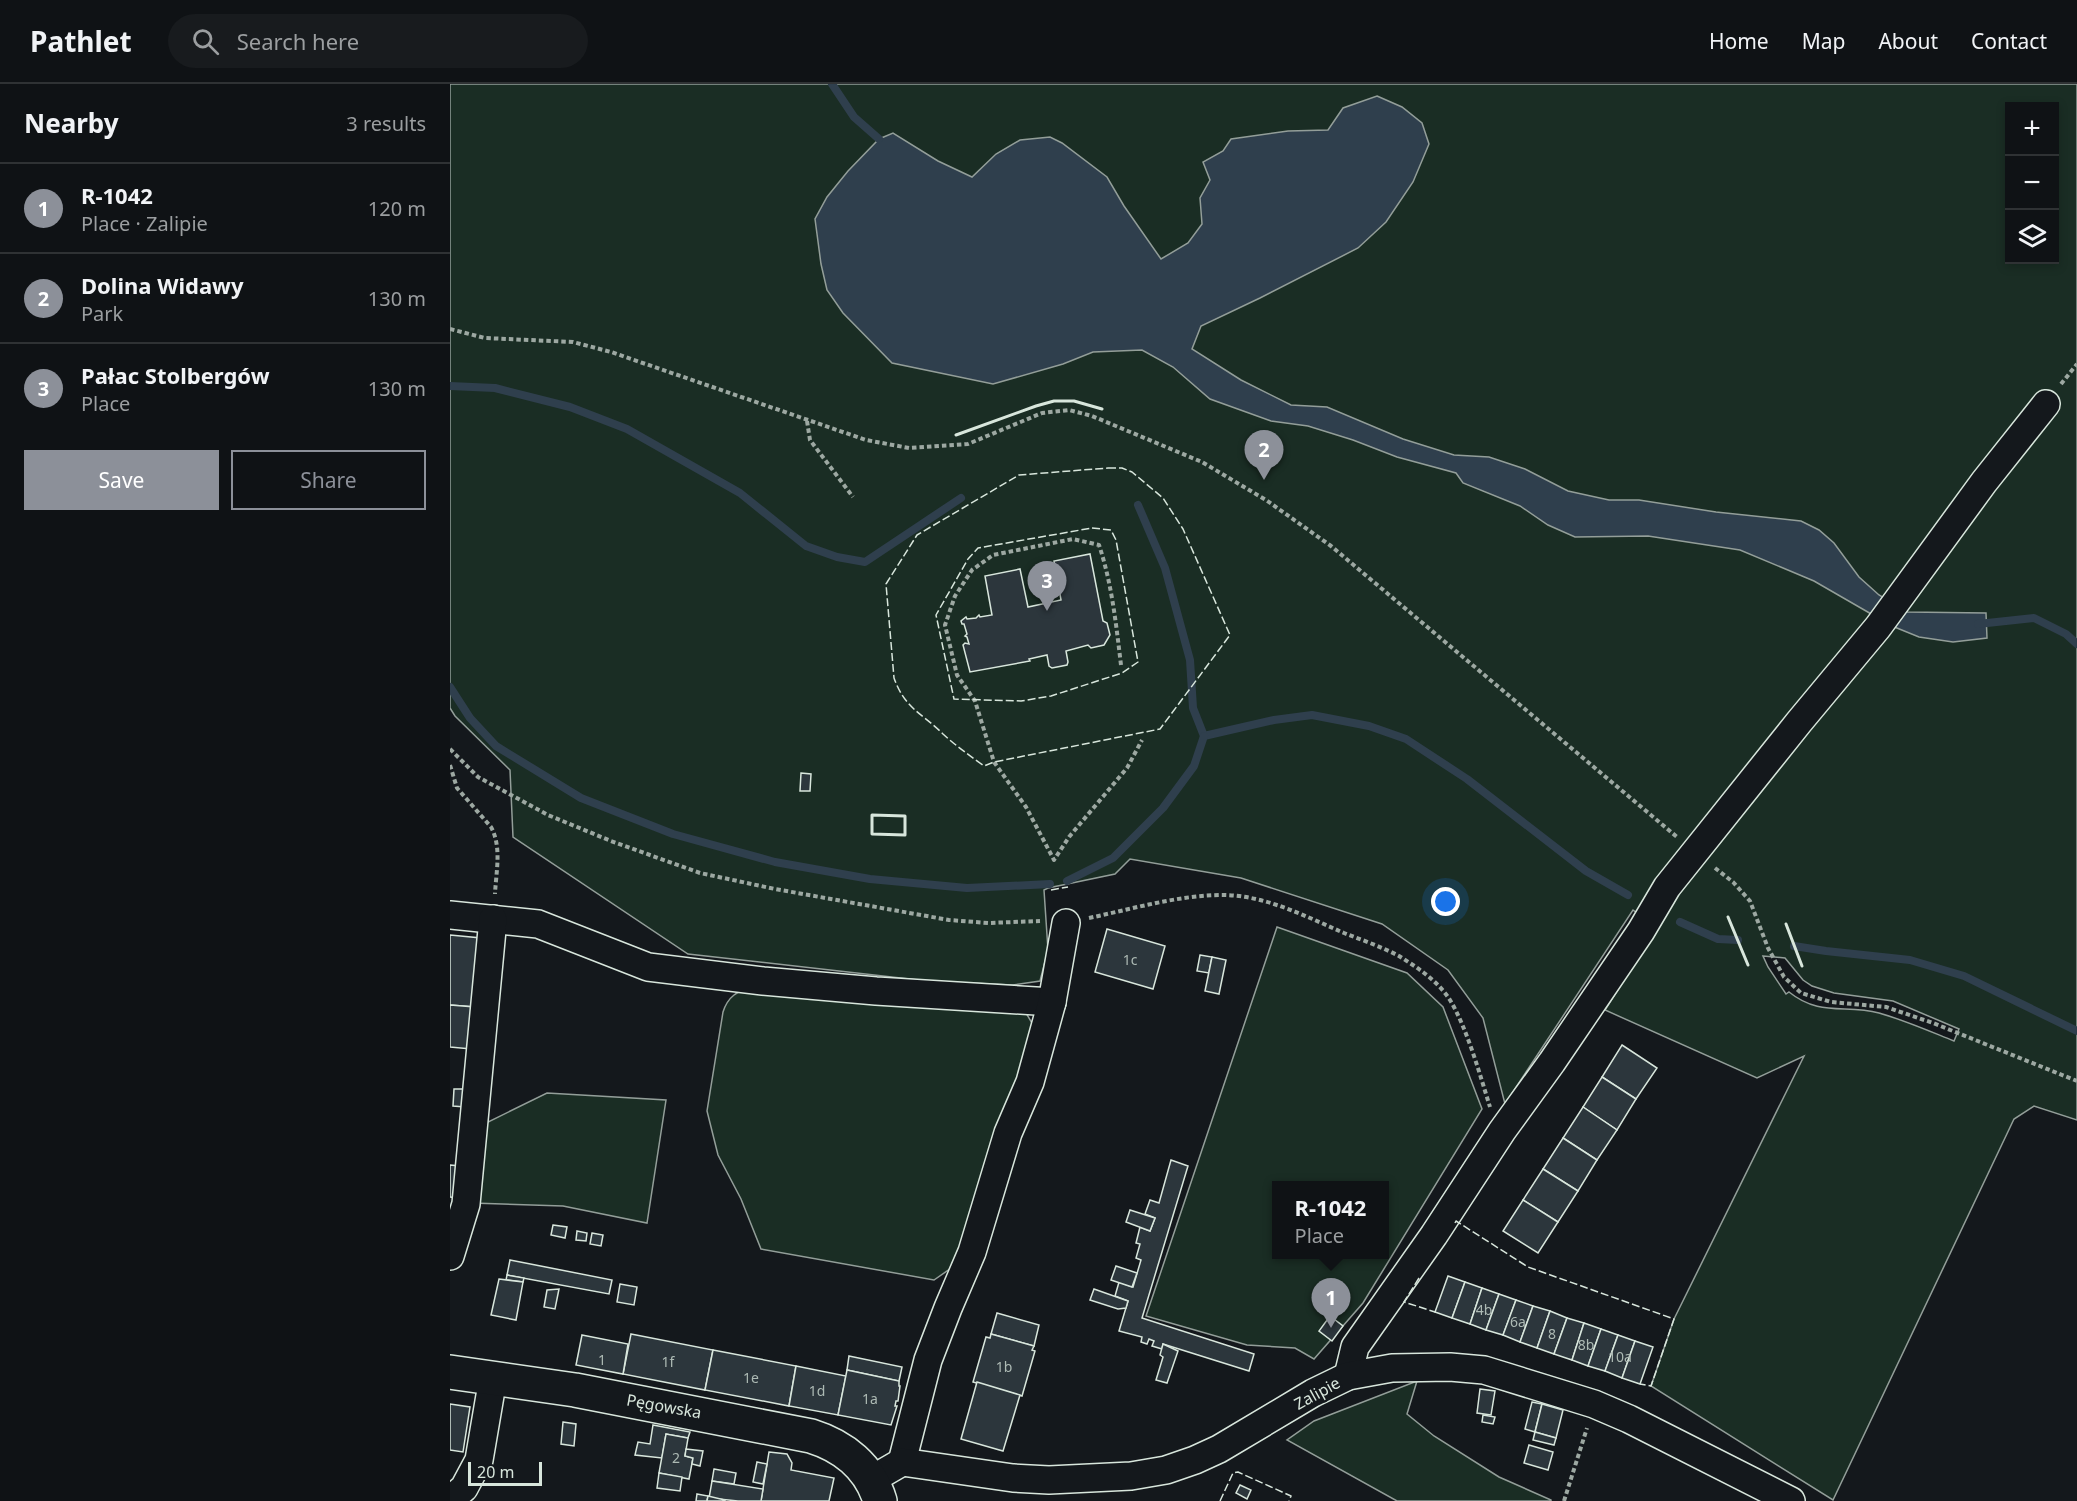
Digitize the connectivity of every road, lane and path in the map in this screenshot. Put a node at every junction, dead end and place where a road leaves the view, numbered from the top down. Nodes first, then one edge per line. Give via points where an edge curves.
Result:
1 (450, 329) edge
2 (2046, 404) dead end
3 (807, 421) junction
4 (853, 497) dead end
5 (1121, 665) dead end
6 (1142, 740) dead end
7 (450, 749) edge
8 (450, 765) edge
9 (1695, 852) junction
10 (450, 915) edge
11 (493, 919) junction
12 (1066, 923) junction
13 (1052, 1002) junction
14 (2077, 1081) edge
15 (1487, 1099) dead end
16 (451, 1246) edge
17 (450, 1372) edge
18 (1348, 1376) junction
19 (493, 1378) junction
20 (1585, 1436) dead end
21 (902, 1462) junction
22 (872, 1484) edge
23 (450, 1500) edge
24 (1563, 1501) edge
25 (1791, 1501) edge

1 - 3 path via 485,338 573,342 684,376
2 - 9 street via 1878,627
3 - 4 path via 810,440
3 - 9 path via 866,440 909,448 968,444 1042,413 1069,411 1092,416 1202,462 1332,546
5 - 6 path via 1115,613 1099,545 1073,539 993,555 972,570 955,596 945,625 957,675 975,701 994,762 1026,807 1054,860 1127,768
7 - 12 path via 478,777 548,815 700,873 949,920
8 - 11 path via 457,788 491,827 498,844
9 - 14 path via 1750,901 1784,977 1801,993 1831,1002 1886,1007
9 - 18 street via 1667,887 1641,931 1355,1347
10 - 11 street
11 - 13 street via 538,924 648,967 876,991
11 - 16 street via 466,1204
12 - 13 street
12 - 15 path via 1145,905 1220,895 1248,897 1302,915 1397,956 1435,982 1460,1020
13 - 21 street via 1030,1082 1008,1133 972,1252 928,1360
17 - 19 main road, Pęgowska
18 - 21 street, Zalipie via 1219,1449 1166,1470 1049,1480
18 - 25 street, Zalipie via 1392,1368 1450,1366 1506,1376 1629,1419
19 - 22 main road, Pęgowska via 811,1436 840,1449
19 - 23 street via 479,1460 464,1488
20 - 24 path
21 - 22 street

